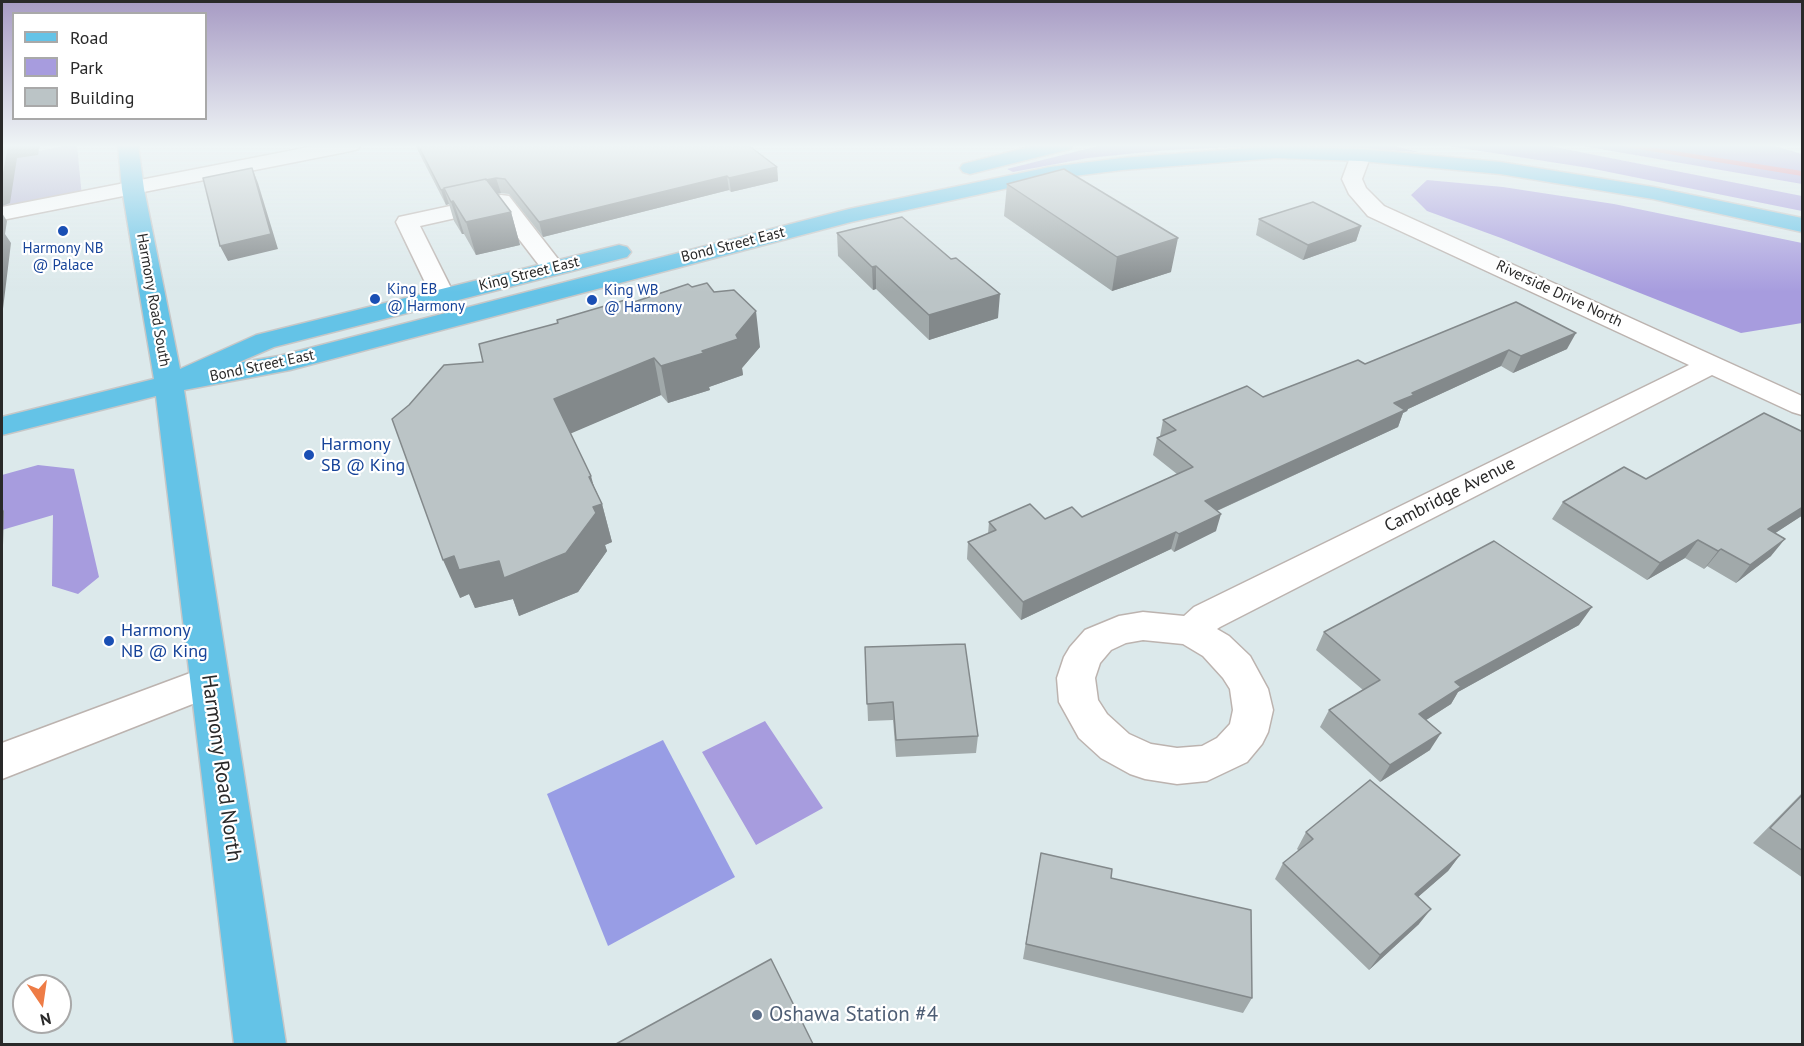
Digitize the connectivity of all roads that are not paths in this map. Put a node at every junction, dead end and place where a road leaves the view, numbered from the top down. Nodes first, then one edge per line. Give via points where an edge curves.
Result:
1 (108, 194) edge
2 (134, 194) edge
3 (859, 194) edge
4 (956, 194) edge
5 (1360, 194) edge
6 (1657, 194) edge
7 (2, 214) edge
8 (1803, 225) edge
9 (553, 268) junction
10 (443, 296) junction
11 (1712, 364) junction
12 (169, 384) junction
13 (1803, 406) edge
14 (2, 426) edge
15 (1191, 631) junction
16 (209, 681) junction
17 (2, 761) edge
18 (260, 1044) edge

1 - 7 street
2 - 12 main road, Harmony Road South
3 - 9 main road, King Street East
4 - 12 main road, Bond Street East via 783,232 280,364
5 - 11 street, Riverside Drive North via 1376,211
6 - 8 main road, Bond Street East
9 - 10 main road, King Street East
9 - 10 street via 501,201 407,222
10 - 12 main road, King Street East via 265,341
11 - 13 street, Riverside Drive North
11 - 15 street, Cambridge Avenue via 1207,617
12 - 14 main road, King Street East
12 - 16 main road, Harmony Road North
15 - 15 street via 1216,646 1237,667 1249,688 1253,710 1248,732 1232,750 1208,763 1177,766 1145,760 1115,746 1093,726 1079,702 1076,678 1083,657 1098,640 1119,630 1143,626
16 - 17 street
16 - 18 main road, Harmony Road North

